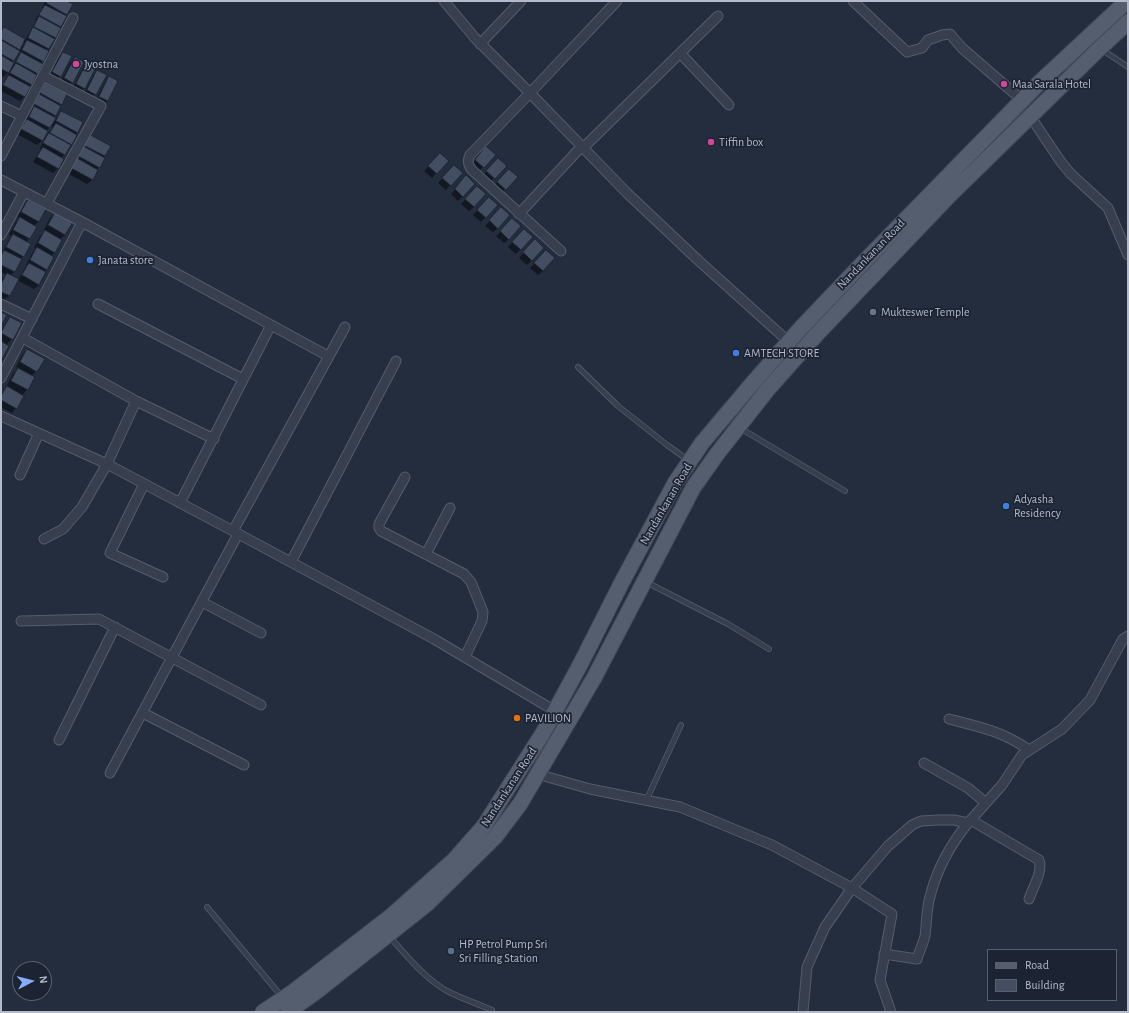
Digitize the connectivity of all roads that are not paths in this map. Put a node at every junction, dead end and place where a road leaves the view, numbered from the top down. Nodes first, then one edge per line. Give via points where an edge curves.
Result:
1 (444, 1) edge
2 (522, 1) edge
3 (617, 1) edge
4 (1127, 1) edge
5 (859, 3) edge
6 (718, 16) dead end
7 (73, 18) dead end
8 (1128, 22) edge
9 (480, 44) junction
10 (1100, 48) junction
11 (680, 53) junction
12 (1128, 67) edge
13 (43, 76) junction
14 (530, 93) junction
15 (1022, 100) junction
16 (729, 105) dead end
17 (1, 106) edge
18 (22, 116) junction
19 (1030, 116) junction
20 (582, 147) junction
21 (1, 156) edge
22 (1, 180) edge
23 (24, 192) junction
24 (47, 203) junction
25 (520, 214) junction
26 (82, 222) junction
27 (1, 235) edge
28 (561, 251) dead end
29 (1128, 256) edge
30 (1, 304) edge
31 (98, 304) dead end
32 (32, 319) junction
33 (271, 325) junction
34 (345, 327) dead end
35 (23, 338) junction
36 (789, 342) junction
37 (328, 356) junction
38 (396, 361) dead end
39 (578, 367) dead end
40 (2, 375) edge
41 (243, 380) junction
42 (136, 401) junction
43 (1, 416) edge
44 (739, 427) junction
45 (39, 433) junction
46 (214, 439) junction
47 (690, 461) junction
48 (107, 464) junction
49 (20, 475) dead end
50 (405, 477) dead end
51 (144, 484) junction
52 (845, 491) dead end
53 (180, 503) junction
54 (450, 508) dead end
55 (236, 533) junction
56 (44, 539) dead end
57 (426, 554) junction
58 (291, 562) junction
59 (163, 577) dead end
60 (644, 582) junction
61 (202, 602) junction
62 (21, 621) dead end
63 (116, 627) junction
64 (261, 633) dead end
65 (1128, 636) edge
66 (769, 649) dead end
67 (172, 657) junction
68 (465, 657) junction
69 (575, 676) junction
70 (590, 684) junction
71 (261, 705) dead end
72 (555, 711) junction
73 (143, 714) junction
74 (949, 719) dead end
75 (681, 725) dead end
76 (59, 740) dead end
77 (1029, 750) junction
78 (924, 763) dead end
79 (244, 765) dead end
80 (110, 773) dead end
81 (537, 774) junction
82 (646, 801) junction
83 (986, 803) junction
84 (970, 822) junction
85 (852, 888) junction
86 (1029, 899) dead end
87 (207, 907) dead end
88 (388, 935) junction
89 (884, 954) junction
90 (285, 1005) edge
91 (492, 1010) dead end
92 (263, 1012) edge
93 (803, 1012) edge
94 (891, 1012) edge

1 - 9 street
2 - 9 street
3 - 14 street
4 - 15 main road, Nandankanan Road
5 - 15 street via 907,52 922,48 928,40 950,34 962,48
6 - 11 street
7 - 13 street
8 - 10 main road, Nandankanan Road
9 - 14 street
10 - 12 lane
10 - 19 main road, Nandankanan Road
11 - 16 street
11 - 20 street
13 - 18 street
13 - 24 street via 101,106
14 - 20 street
14 - 25 street via 468,160 472,170
15 - 36 main road, Nandankanan Road via 859,266
17 - 18 street
18 - 21 street
19 - 29 street via 1071,174 1108,208
19 - 44 main road, Nandankanan Road via 948,197 817,334 768,389
20 - 25 street
20 - 36 street via 699,261
22 - 23 street
23 - 24 street
23 - 27 street
24 - 26 street
25 - 28 street
26 - 32 street
26 - 33 street
30 - 32 street
31 - 41 street
32 - 35 street
33 - 37 street
33 - 41 street
34 - 37 street
35 - 40 street
35 - 42 street
36 - 47 main road, Nandankanan Road via 707,437
37 - 55 street
38 - 58 street
39 - 47 lane via 618,406
41 - 46 street
42 - 46 street
42 - 48 street
43 - 45 street
44 - 52 lane
44 - 60 main road, Nandankanan Road via 694,488
45 - 48 street
45 - 49 street
46 - 53 street
47 - 69 main road, Nandankanan Road via 669,495
48 - 51 street
48 - 56 street via 71,521 63,529
50 - 57 street via 379,528
51 - 53 street
51 - 59 street via 110,553
53 - 55 street
54 - 57 street
55 - 58 street
55 - 61 street
57 - 68 street via 469,578 483,612 482,622
58 - 68 street
60 - 66 lane via 728,624
60 - 70 main road, Nandankanan Road
61 - 64 street
61 - 67 street
62 - 63 street via 98,618
63 - 67 street
63 - 76 street
65 - 77 street via 1123,639 1090,700 1062,729
67 - 71 street
67 - 73 street
68 - 72 street
69 - 70 main road
69 - 72 main road, Nandankanan Road
70 - 81 main road, Nandankanan Road
72 - 90 main road, Nandankanan Road via 484,826 454,860
73 - 79 street
73 - 80 street
74 - 77 street via 1005,735
75 - 82 lane
77 - 83 street via 1017,761 1002,785
78 - 83 street via 968,788
81 - 82 street
81 - 88 main road, Nandankanan Road via 520,804 495,837 428,903
82 - 85 street via 680,807 744,833 772,845
83 - 84 street
84 - 85 street via 938,820 921,821 912,825 888,846
84 - 86 street via 1038,860 1040,871
84 - 89 street via 954,840 944,859 931,893 926,914 925,936 917,959
85 - 89 street via 892,914
85 - 93 street via 825,927 807,967
87 - 90 lane
88 - 90 main road, Nandankanan Road
88 - 91 lane via 419,969 442,988
89 - 94 street via 880,980
90 - 92 main road, Nandankanan Road

